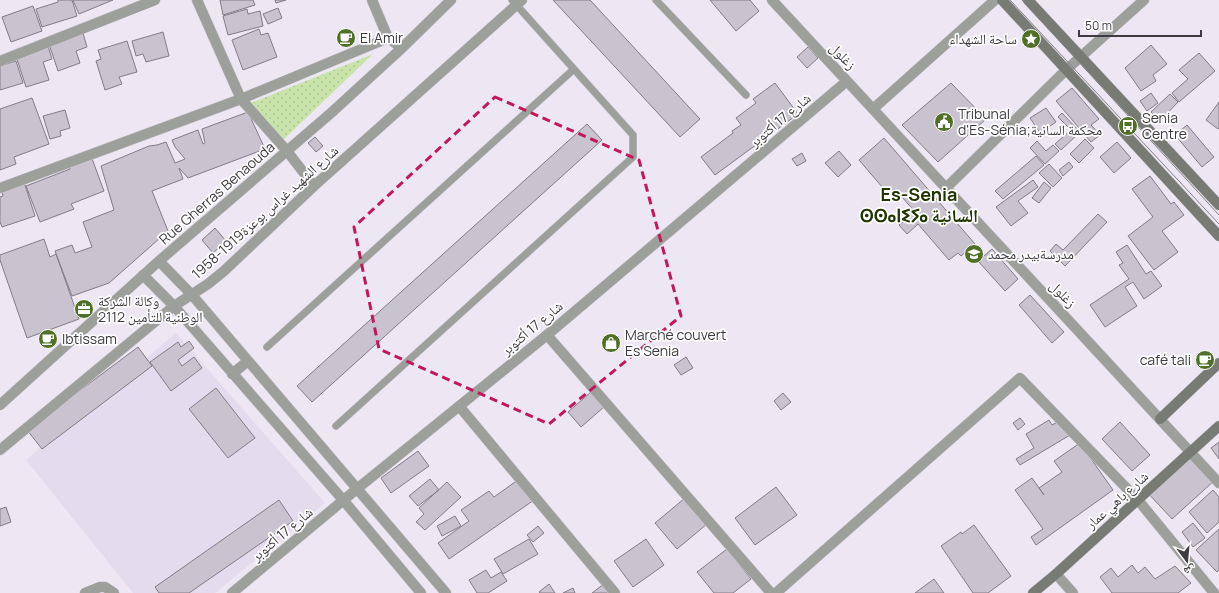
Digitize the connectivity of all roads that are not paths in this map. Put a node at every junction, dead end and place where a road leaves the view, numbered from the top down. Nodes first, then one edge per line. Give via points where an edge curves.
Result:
1 (155, 0) edge
2 (197, 0) edge
3 (372, 0) edge
4 (451, 0) edge
5 (656, 0) edge
6 (772, 0) edge
7 (995, 0) edge
8 (1002, 0) edge
9 (1028, 0) edge
10 (1144, 0) edge
11 (517, 2) edge
12 (388, 38) junction
13 (402, 48) junction
14 (1081, 56) junction
15 (0, 61) edge
16 (574, 69) junction
17 (1066, 70) junction
18 (847, 81) junction
19 (746, 95) dead end
20 (241, 99) junction
21 (873, 109) junction
22 (287, 151) junction
23 (314, 186) junction
24 (0, 188) edge
25 (946, 188) junction
26 (1219, 204) edge
27 (1219, 236) edge
28 (159, 261) junction
29 (144, 276) junction
30 (192, 294) junction
31 (174, 306) junction
32 (547, 335) junction
33 (267, 347) dead end
34 (248, 361) junction
35 (1219, 363) edge
36 (232, 374) junction
37 (0, 405) edge
38 (458, 406) junction
39 (1160, 418) junction
40 (336, 426) dead end
41 (1219, 426) edge
42 (0, 450) edge
43 (1190, 452) junction
44 (1219, 483) edge
45 (358, 488) junction
46 (1138, 500) junction
47 (344, 501) junction
48 (1056, 574) junction
49 (86, 593) edge
50 (114, 593) edge
51 (232, 593) edge
52 (421, 593) edge
53 (446, 593) edge
54 (614, 593) edge
55 (771, 593) edge
56 (776, 593) edge
57 (1033, 593) edge
58 (1073, 593) edge
59 (1214, 593) edge

1 - 15 street
2 - 20 street
3 - 12 street
4 - 13 street, Rue Gherras Benaouda
5 - 19 lane
6 - 18 street, زغلول
7 - 21 street
8 - 17 main road
9 - 14 main road
10 - 14 street
11 - 16 lane
11 - 23 street, شارع الشهيد غراس بوعزة1919-1958
12 - 13 street
12 - 20 street
13 - 22 street, Rue Gherras Benaouda
14 - 17 street
14 - 26 main road
16 - 33 lane
16 - 40 lane via 633,135 633,157
17 - 25 street
17 - 27 main road
18 - 21 street, زغلول
18 - 32 street, شارع 17 أكتوبر
20 - 22 street
20 - 24 street
21 - 25 street, زغلول
22 - 23 street
22 - 28 street, Rue Gherras Benaouda
23 - 30 street, شارع الشهيد غراس بوعزة1919-1958 via 224,271
25 - 39 street, زغلول
28 - 29 street, Rue Gherras Benaouda
28 - 30 street
29 - 31 street
29 - 37 street, Rue Gherras Benaouda
30 - 31 street, شارع الشهيد غراس بوعزة1919-1958
30 - 34 street
31 - 36 street
31 - 42 street, شارع الشهيد غراس بوعزة1919-1958
32 - 38 street, شارع 17 أكتوبر
32 - 55 street
34 - 36 street
34 - 45 street
35 - 39 main road
36 - 47 street
38 - 45 street, شارع 17 أكتوبر
38 - 54 street
39 - 43 street, زغلول
41 - 43 main road, شارع باهي عمار
43 - 44 street, زغلول
43 - 46 main road, شارع باهي عمار
45 - 47 street, شارع 17 أكتوبر
45 - 53 street
46 - 48 main road, شارع باهي عمار
46 - 56 street via 1020,378
46 - 59 street
47 - 51 street, شارع 17 أكتوبر
47 - 52 street
48 - 57 main road, شارع باهي عمار
48 - 58 street
49 - 50 street via 105,587

